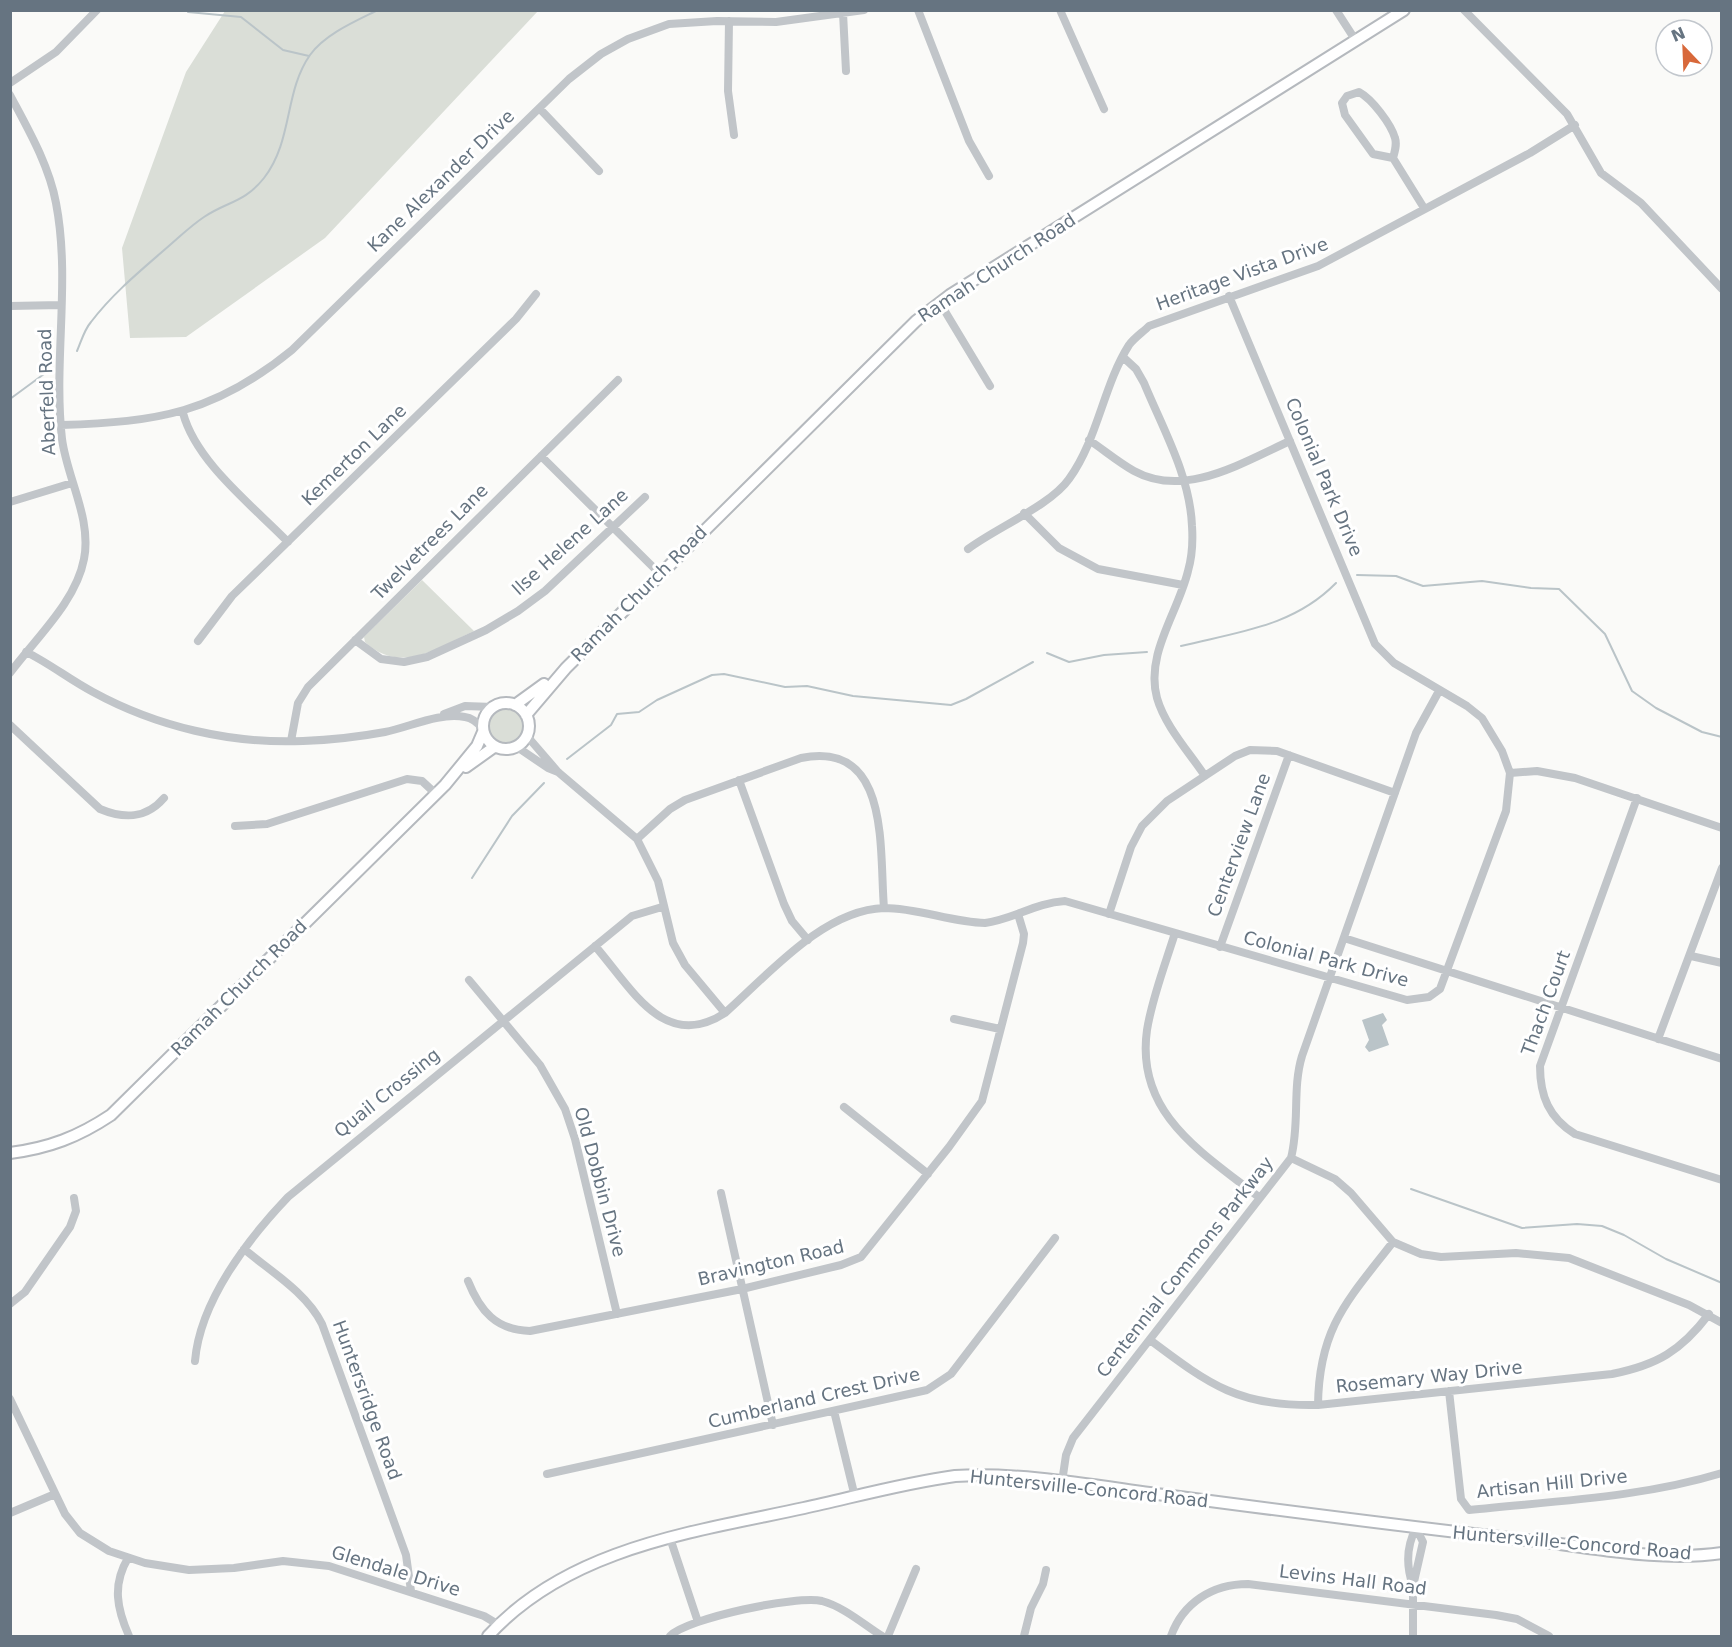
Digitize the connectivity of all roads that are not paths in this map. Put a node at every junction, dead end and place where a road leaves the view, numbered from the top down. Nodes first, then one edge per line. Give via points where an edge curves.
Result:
1 (98, 10) edge
2 (864, 10) edge
3 (918, 10) edge
4 (1060, 10) edge
5 (1336, 10) edge
6 (1404, 10) edge
7 (1464, 10) edge
8 (843, 13) junction
9 (729, 21) junction
10 (1356, 41) junction
11 (846, 71) dead end
12 (10, 83) edge
13 (10, 95) edge
14 (540, 109) junction
15 (1104, 109) dead end
16 (1575, 125) junction
17 (734, 135) dead end
18 (1393, 158) junction
19 (599, 171) dead end
20 (988, 176) dead end
21 (1424, 208) junction
22 (1722, 289) edge
23 (536, 294) dead end
24 (1229, 296) junction
25 (940, 303) junction
26 (61, 305) junction
27 (10, 306) edge
28 (1124, 357) junction
29 (618, 380) dead end
30 (990, 386) dead end
31 (183, 413) junction
32 (61, 425) junction
33 (1089, 440) junction
34 (1290, 441) junction
35 (541, 456) junction
36 (72, 483) junction
37 (1185, 483) junction
38 (645, 497) dead end
39 (10, 502) edge
40 (1024, 513) junction
41 (612, 527) junction
42 (288, 542) junction
43 (968, 549) dead end
44 (659, 573) junction
45 (1183, 585) junction
46 (355, 640) junction
47 (198, 641) dead end
48 (26, 652) junction
49 (566, 668) junction
50 (10, 673) edge
51 (1439, 691) junction
52 (515, 705) junction
53 (493, 707) junction
54 (526, 715) junction
55 (433, 720) junction
56 (10, 725) edge
57 (483, 731) junction
58 (527, 736) junction
59 (291, 741) junction
60 (494, 747) junction
61 (517, 747) junction
62 (1289, 755) junction
63 (558, 772) junction
64 (1510, 773) junction
65 (1205, 776) junction
66 (739, 780) junction
67 (445, 785) junction
68 (1395, 793) junction
69 (436, 794) junction
70 (164, 798) dead end
71 (1637, 798) junction
72 (235, 826) dead end
73 (1722, 828) edge
74 (637, 839) junction
75 (1722, 868) edge
76 (662, 907) junction
77 (884, 908) junction
78 (1018, 914) junction
79 (1109, 914) junction
80 (1175, 933) junction
81 (1344, 938) junction
82 (808, 940) junction
83 (595, 946) junction
84 (1220, 947) junction
85 (1691, 956) junction
86 (1722, 963) edge
87 (1448, 973) junction
88 (1329, 979) junction
89 (469, 980) dead end
90 (1561, 1008) junction
91 (725, 1013) junction
92 (954, 1018) dead end
93 (503, 1021) junction
94 (1000, 1029) junction
95 (1658, 1039) junction
96 (1722, 1059) edge
97 (844, 1107) dead end
98 (10, 1153) edge
99 (1291, 1158) junction
100 (928, 1174) junction
101 (1722, 1179) edge
102 (722, 1193) dead end
103 (74, 1198) dead end
104 (1260, 1198) junction
105 (1055, 1238) dead end
106 (1393, 1242) junction
107 (244, 1249) junction
108 (468, 1281) dead end
109 (741, 1289) junction
110 (10, 1304) edge
111 (617, 1314) junction
112 (1709, 1314) junction
113 (1722, 1323) edge
114 (1150, 1340) junction
115 (195, 1361) dead end
116 (1449, 1391) junction
117 (10, 1399) edge
118 (1318, 1405) junction
119 (834, 1412) junction
120 (773, 1425) junction
121 (1722, 1473) edge
122 (547, 1474) dead end
123 (1062, 1482) junction
124 (55, 1494) junction
125 (855, 1497) junction
126 (10, 1513) edge
127 (1416, 1528) junction
128 (670, 1538) junction
129 (1722, 1553) edge
130 (128, 1558) junction
131 (916, 1569) dead end
132 (1046, 1570) dead end
133 (411, 1591) junction
134 (1411, 1604) junction
135 (698, 1622) junction
136 (499, 1625) junction
137 (129, 1636) edge
138 (488, 1636) edge
139 (670, 1636) edge
140 (882, 1636) edge
141 (888, 1636) edge
142 (1024, 1636) edge
143 (1171, 1636) edge
144 (1413, 1636) edge
145 (1550, 1636) edge

1 - 12 street via 56,52
2 - 8 street, Kane Alexander Drive
3 - 20 street via 969,141
4 - 15 street
5 - 10 street
6 - 10 main road, Ramah Church Road
7 - 16 street
8 - 9 street, Kane Alexander Drive via 776,22
8 - 11 street
9 - 14 street, Kane Alexander Drive via 678,22 628,39 582,68
9 - 17 street via 728,91
10 - 25 main road, Ramah Church Road
13 - 26 street, Aberfeld Road via 39,151 56,201 62,249
14 - 19 street
14 - 31 street, Kane Alexander Drive via 292,350 233,392
16 - 21 street, Heritage Vista Drive
16 - 22 street via 1601,174 1641,203
18 - 18 street via 1396,141 1384,120 1359,92 1347,96 1342,103 1345,115 1373,154
18 - 21 street
21 - 24 street, Heritage Vista Drive via 1318,267
23 - 42 street, Kemerton Lane via 508,327
24 - 28 street, Heritage Vista Drive via 1149,326 1130,344
24 - 34 street, Colonial Park Drive
25 - 30 street
25 - 44 main road, Ramah Church Road via 916,321
26 - 27 street
26 - 32 street, Aberfeld Road
28 - 33 street, Heritage Vista Drive
28 - 37 street via 1144,383
29 - 35 street, Twelvetrees Lane
31 - 32 street, Kane Alexander Drive via 131,422
31 - 42 street via 191,437 202,452
32 - 36 street, Aberfeld Road
33 - 37 street via 1135,472
33 - 40 street, Heritage Vista Drive via 1069,480
34 - 37 street
34 - 51 street, Colonial Park Drive via 1375,644 1394,663
35 - 41 street
35 - 46 street, Twelvetrees Lane
36 - 39 street
36 - 48 street, Aberfeld Road via 81,514 84,559 68,597
37 - 45 street via 1192,526 1188,573
38 - 41 street, Ilse Helene Lane
40 - 43 street, Heritage Vista Drive
40 - 45 street via 1059,548 1098,569
41 - 44 street
41 - 46 street, Ilse Helene Lane via 525,607 427,657 392,662 371,654
42 - 47 street, Kemerton Lane via 232,596
44 - 49 main road, Ramah Church Road
45 - 65 street via 1156,660 1154,684 1164,713
46 - 59 street, Twelvetrees Lane via 303,694
48 - 50 street, Aberfeld Road
48 - 59 street via 95,693 142,715 215,735
49 - 52 main road, Ramah Church Road
49 - 54 main road, Ramah Church Road
51 - 64 street, Colonial Park Drive via 1482,718 1502,750
51 - 68 street, Centennial Commons Parkway via 1416,733
52 - 53 main road
52 - 54 main road
53 - 55 street via 465,706
53 - 57 main road, Ramah Church Road via 484,718
54 - 58 main road
55 - 57 street via 465,717 474,720
55 - 59 street via 362,736
56 - 70 street via 100,809 114,815 145,814
57 - 60 main road
57 - 67 main road, Ramah Church Road via 477,746
58 - 61 main road
58 - 63 street
60 - 61 main road
60 - 67 main road, Ramah Church Road
61 - 63 street
62 - 65 street via 1266,749 1250,750
62 - 68 street
62 - 84 street, Centerview Lane
63 - 74 street
64 - 71 street via 1553,773
64 - 87 street, Colonial Park Drive via 1506,811
65 - 79 street via 1167,801 1142,826
66 - 74 street via 685,800
66 - 77 street via 817,754 833,756 857,769 872,791 875,804
66 - 82 street via 784,904
67 - 69 main road, Ramah Church Road
68 - 81 street, Centennial Commons Parkway
69 - 72 street via 422,781 407,779 267,824
69 - 98 main road, Ramah Church Road via 111,1115 72,1139
71 - 73 street
71 - 90 street, Thach Court
74 - 76 street via 658,881
75 - 85 street
76 - 83 street, Quail Crossing via 632,916
76 - 91 street via 673,943 686,965
77 - 78 street, Colonial Park Drive via 969,923 999,921
77 - 82 street, Colonial Park Drive via 845,917
78 - 79 street, Colonial Park Drive via 1045,902 1065,902
78 - 94 street, Bravington Road via 1023,943
79 - 80 street, Colonial Park Drive
80 - 84 street, Colonial Park Drive
80 - 104 street via 1147,1029 1148,1076 1156,1099 1181,1134
81 - 87 street
81 - 88 street, Centennial Commons Parkway
82 - 91 street, Colonial Park Drive
83 - 91 street, Colonial Park Drive via 658,1017 687,1027 713,1021
83 - 93 street, Quail Crossing
84 - 88 street, Colonial Park Drive
85 - 86 street
85 - 95 street
87 - 88 street, Colonial Park Drive via 1440,989 1420,1000
87 - 90 street
88 - 99 street, Centennial Commons Parkway via 1298,1069 1297,1124
89 - 93 street, Old Dobbin Drive
90 - 95 street
90 - 101 street, Thach Court via 1540,1066 1540,1085 1545,1101 1562,1126 1575,1134
92 - 94 street
93 - 107 street, Quail Crossing via 299,1186
93 - 111 street, Old Dobbin Drive via 540,1065 565,1109
94 - 100 street, Bravington Road via 982,1101
95 - 96 street
97 - 100 street
99 - 104 street, Centennial Commons Parkway
99 - 106 street via 1335,1179 1352,1193
100 - 109 street, Bravington Road via 861,1257
102 - 109 street
103 - 110 street via 76,1211 70,1227 25,1292
104 - 114 street, Centennial Commons Parkway
105 - 119 street, Cumberland Crest Drive via 943,1381 927,1390
106 - 112 street via 1421,1254 1441,1257 1516,1253 1569,1258
106 - 118 street via 1330,1329 1318,1377
107 - 115 street, Quail Crossing via 204,1322
107 - 133 street, Huntersridge Road via 303,1298 322,1324 406,1555
108 - 111 street, Bravington Road via 487,1315 503,1326 521,1331
109 - 111 street, Bravington Road
109 - 120 street
112 - 113 street
112 - 116 street, Rosemary Way Drive via 1680,1347 1640,1368
114 - 118 street, Rosemary Way Drive via 1223,1391 1282,1406
114 - 123 street, Centennial Commons Parkway via 1073,1438
116 - 118 street, Rosemary Way Drive
116 - 121 street, Artisan Hill Drive via 1461,1499 1469,1510 1647,1491
117 - 124 street, Glendale Drive
119 - 120 street, Cumberland Crest Drive
119 - 125 street
120 - 122 street, Cumberland Crest Drive
123 - 125 main road, Huntersville-Concord Road via 990,1474 955,1476
123 - 127 main road, Huntersville-Concord Road
124 - 126 street
124 - 130 street, Glendale Drive via 80,1533
125 - 128 main road, Huntersville-Concord Road
127 - 129 main road, Huntersville-Concord Road via 1644,1553
127 - 134 street via 1423,1542
128 - 135 street
128 - 136 main road, Huntersville-Concord Road via 579,1570 540,1593
130 - 133 street, Glendale Drive via 189,1570 309,1562
130 - 137 street via 117,1593 120,1616
131 - 141 street
132 - 142 street
133 - 136 street, Glendale Drive
134 - 143 street, Levins Hall Road via 1236,1584 1213,1590 1190,1605
134 - 144 street
134 - 145 street, Levins Hall Road via 1517,1619
135 - 139 street
135 - 140 street via 791,1601 818,1600 837,1606
136 - 138 main road, Huntersville-Concord Road

